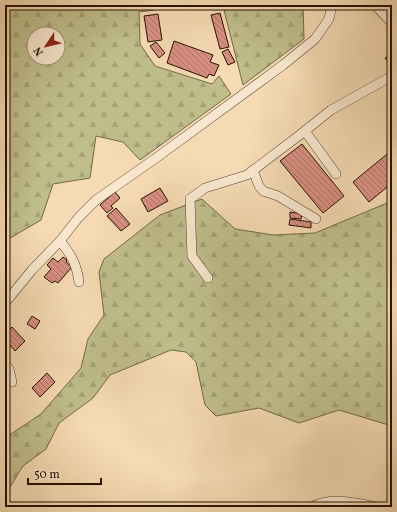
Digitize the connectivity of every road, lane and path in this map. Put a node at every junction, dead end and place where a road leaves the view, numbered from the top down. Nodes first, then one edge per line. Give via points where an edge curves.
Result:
1 (332, 5) edge
2 (375, 5) edge
3 (392, 23) edge
4 (392, 76) edge
5 (305, 131) junction
6 (253, 170) junction
7 (336, 174) dead end
8 (316, 219) dead end
9 (60, 241) junction
10 (208, 278) dead end
11 (79, 282) dead end
12 (5, 303) edge
13 (5, 363) edge
14 (12, 382) dead end
15 (312, 507) edge
16 (377, 507) edge

1 - 9 street via 329,19 315,39 96,200
2 - 3 street
4 - 5 street via 330,110
5 - 6 street
5 - 7 street
6 - 8 street via 263,192 278,196
6 - 10 street via 247,175 205,188 190,199 192,256
9 - 11 street via 70,252 77,267
9 - 12 street
13 - 14 street
15 - 16 street via 329,502 353,502

